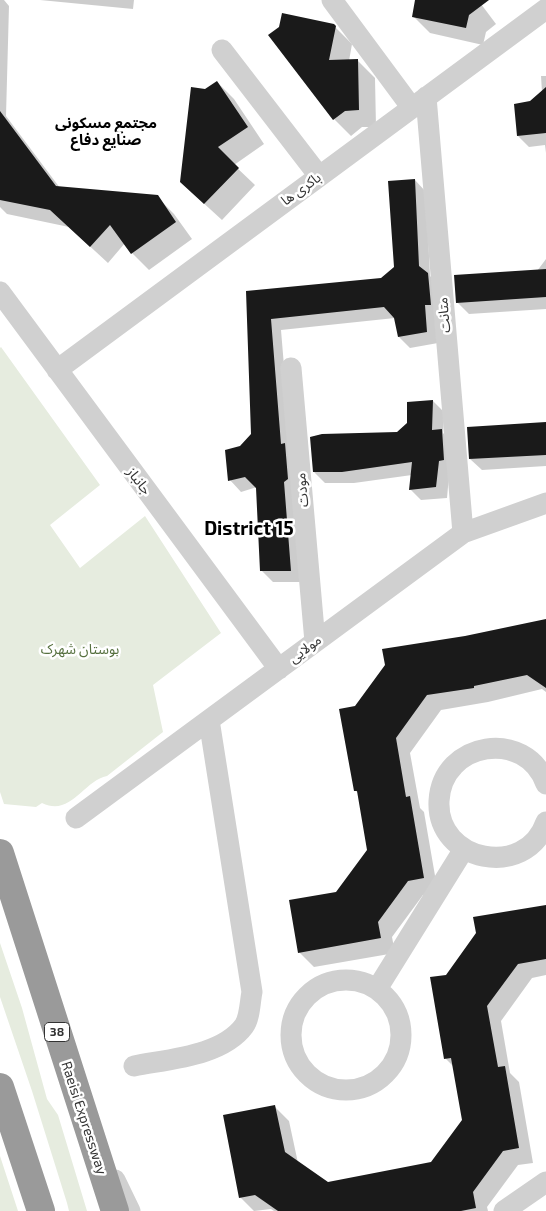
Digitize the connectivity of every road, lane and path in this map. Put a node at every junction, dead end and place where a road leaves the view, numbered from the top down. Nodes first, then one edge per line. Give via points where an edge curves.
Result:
1 (332, 0) edge
2 (537, 8) edge
3 (222, 50) dead end
4 (419, 102) junction
5 (319, 176) junction
6 (0, 292) edge
7 (290, 368) dead end
8 (57, 370) junction
9 (546, 503) edge
10 (463, 533) junction
11 (315, 642) junction
12 (279, 668) junction
13 (209, 720) junction
14 (546, 784) edge
15 (76, 818) dead end
16 (544, 831) edge
17 (464, 849) junction
18 (0, 853) edge
19 (377, 989) junction
20 (134, 1066) dead end
21 (0, 1087) edge
22 (79, 1103) junction
23 (546, 1182) edge
24 (42, 1211) edge
25 (115, 1211) edge
26 (130, 1211) edge
27 (504, 1211) edge

1 - 4 street
2 - 4 street, باکری ها
3 - 5 street
4 - 5 street, باکری ها
4 - 10 street, متانت
5 - 8 street, باکری ها
6 - 8 street, جانباز
7 - 11 street, مودت
8 - 12 street, جانباز
9 - 10 street, مولايی
10 - 11 street, مولايی
11 - 12 street, مولايی
12 - 13 street, مولايی
13 - 15 street, مولايی
13 - 20 street via 252,992 245,1024 228,1041 211,1050
14 - 17 street via 532,762 517,752 500,748 482,749 465,756 452,767 443,782 439,801 442,820 450,836
16 - 17 street via 518,854 500,858 481,857
17 - 19 street
18 - 22 highway, Raeisi Expressway / 38
19 - 19 street via 359,981 322,984 307,995 295,1011 290,1029 291,1047 298,1064 324,1087 359,1090 389,1071 398,1056 402,1038 399,1019 391,1002
21 - 24 highway
22 - 25 highway, Raeisi Expressway / 38
22 - 26 street
23 - 27 street

